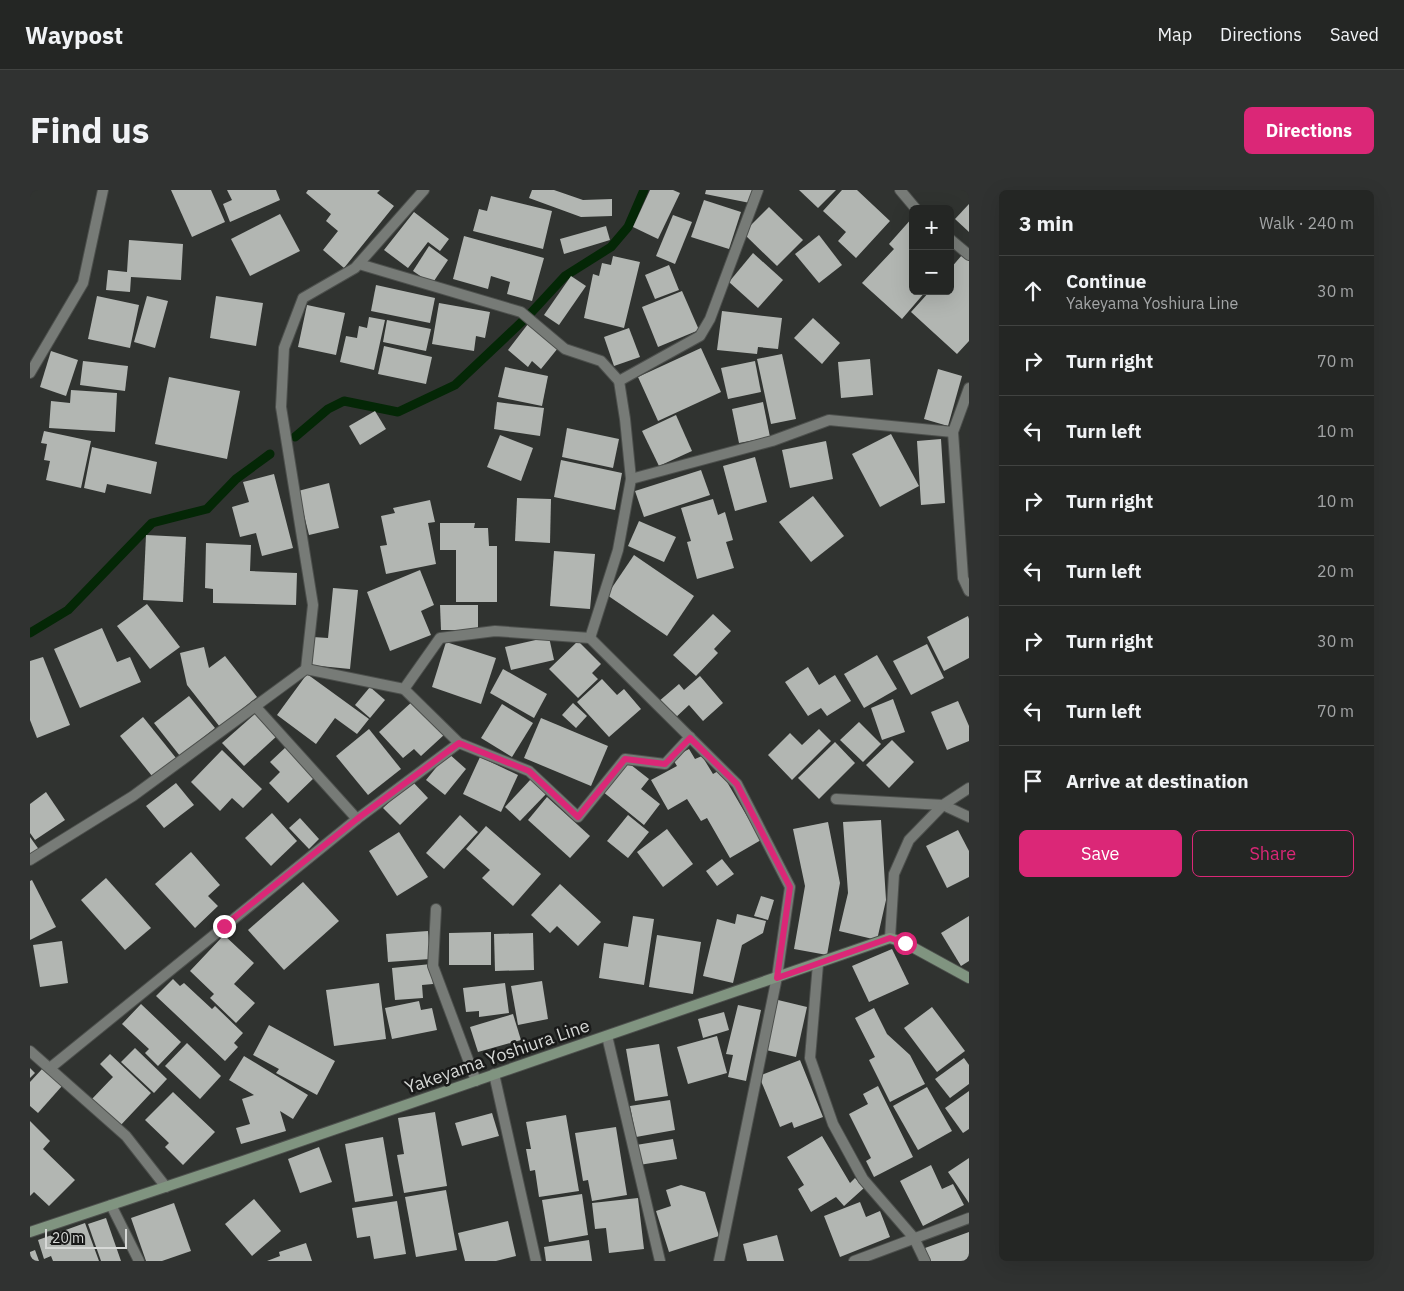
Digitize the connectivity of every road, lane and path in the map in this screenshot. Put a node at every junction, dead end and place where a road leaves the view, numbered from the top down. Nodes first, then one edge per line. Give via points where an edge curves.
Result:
1 (103, 190) edge
2 (424, 190) edge
3 (758, 190) edge
4 (900, 190) edge
5 (913, 205) edge
6 (954, 242) edge
7 (969, 255) edge
8 (359, 264) junction
9 (30, 373) edge
10 (619, 382) junction
11 (969, 388) edge
12 (953, 432) junction
13 (631, 479) junction
14 (969, 591) edge
15 (590, 638) junction
16 (306, 669) junction
17 (404, 688) junction
18 (255, 706) junction
19 (690, 738) junction
20 (459, 743) junction
21 (969, 788) edge
22 (836, 799) dead end
23 (943, 805) junction
24 (969, 817) edge
25 (357, 819) junction
26 (30, 860) edge
27 (436, 909) dead end
28 (890, 938) junction
29 (818, 964) junction
30 (777, 978) junction
31 (969, 978) edge
32 (608, 1036) junction
33 (30, 1051) edge
34 (50, 1068) junction
35 (494, 1074) junction
36 (476, 1080) junction
37 (166, 1187) junction
38 (111, 1205) junction
39 (969, 1218) edge
40 (30, 1232) edge
41 (914, 1238) junction
42 (139, 1261) edge
43 (536, 1261) edge
44 (660, 1261) edge
45 (719, 1261) edge
46 (854, 1261) edge
47 (925, 1261) edge

1 - 9 street via 83,283
2 - 8 street
3 - 10 street via 710,319 700,336
4 - 5 street
6 - 7 street
8 - 10 street via 522,312 565,349 601,362
8 - 16 street via 303,298 284,348 281,407 313,605
10 - 13 street
11 - 12 street
12 - 13 street via 829,420 772,442
12 - 14 street via 963,578
13 - 15 street via 618,550
15 - 17 street via 495,631 440,638
15 - 19 street
16 - 17 street
16 - 18 street
17 - 20 street
18 - 25 street
18 - 26 street via 133,796
19 - 20 street via 665,764 625,759 578,817 529,771
19 - 30 street via 737,784 790,887
20 - 25 street
21 - 23 street
22 - 23 street
23 - 24 street
23 - 28 street via 909,840 894,874
25 - 34 street
27 - 36 street via 434,966
28 - 29 main road, Yakeyama Yoshiura Line
28 - 31 main road
29 - 30 main road, Yakeyama Yoshiura Line
29 - 41 street via 810,1058 833,1124 863,1179
30 - 32 main road, Yakeyama Yoshiura Line
30 - 45 street
32 - 35 main road, Yakeyama Yoshiura Line
32 - 44 street
33 - 34 street
34 - 37 street via 126,1136
35 - 36 main road, Yakeyama Yoshiura Line
35 - 43 street
36 - 37 main road, Yakeyama Yoshiura Line
37 - 38 main road, Yakeyama Yoshiura Line
38 - 40 main road, Yakeyama Yoshiura Line
38 - 42 street
39 - 41 street
41 - 46 street
41 - 47 street

